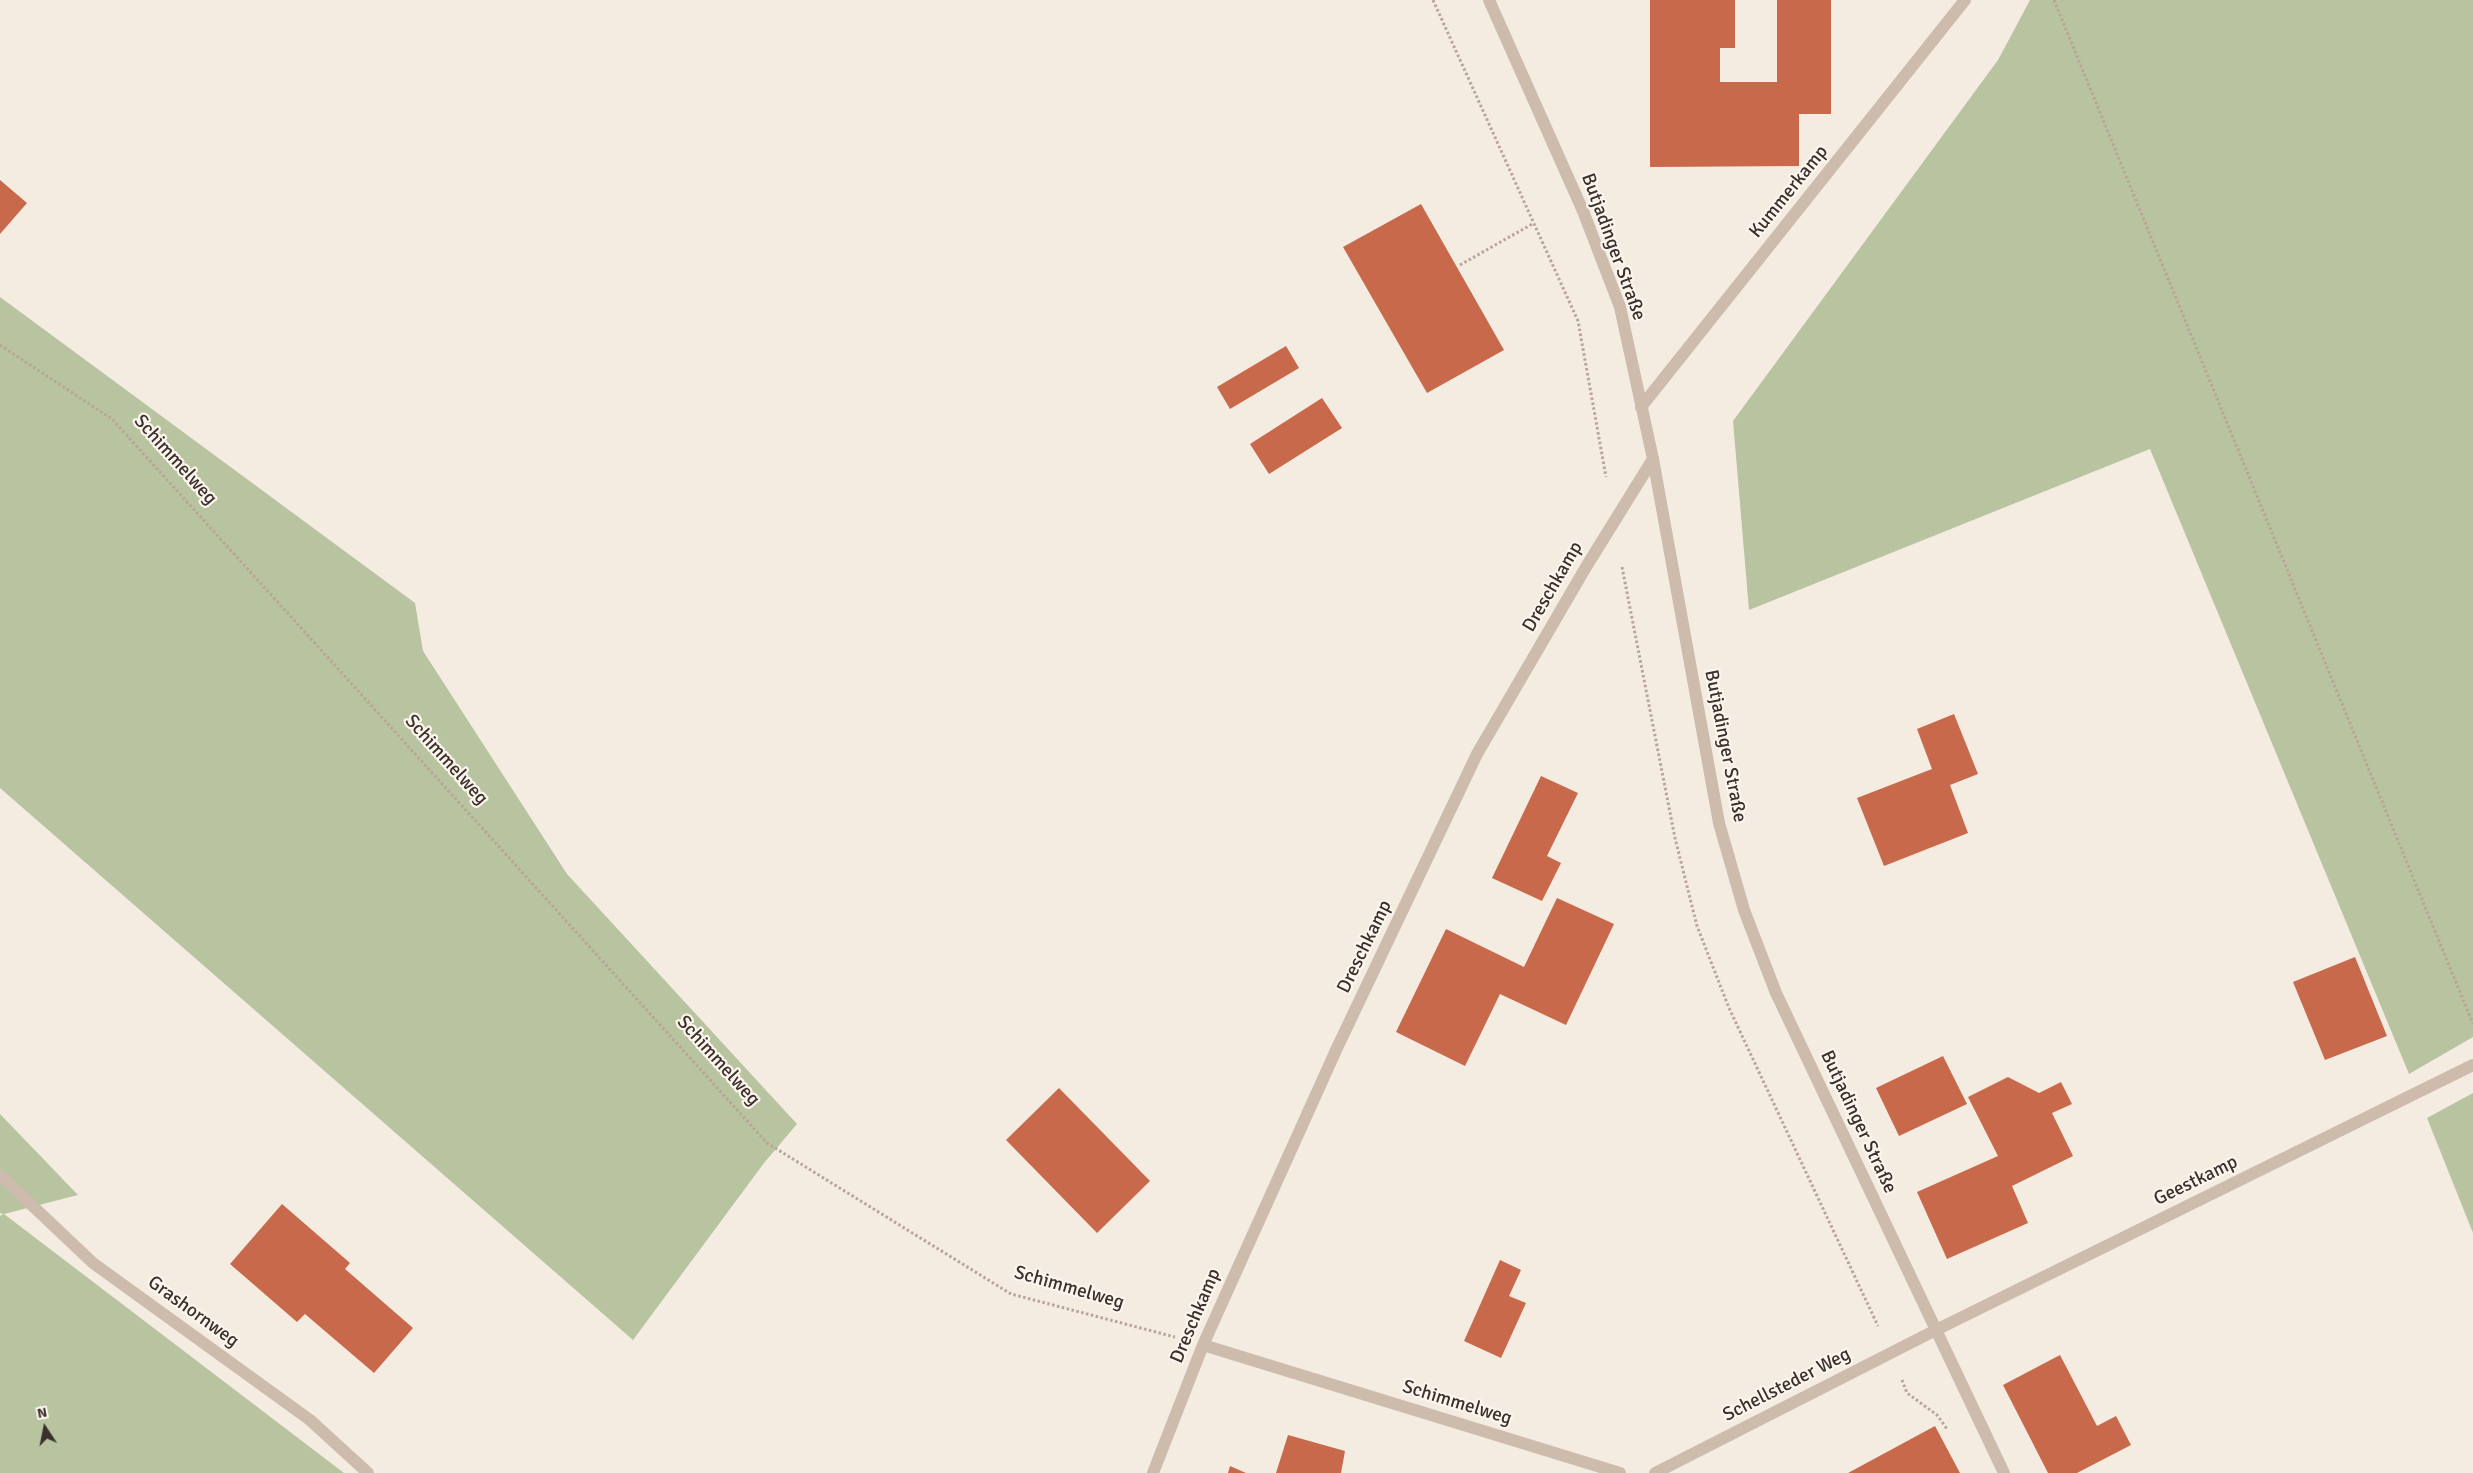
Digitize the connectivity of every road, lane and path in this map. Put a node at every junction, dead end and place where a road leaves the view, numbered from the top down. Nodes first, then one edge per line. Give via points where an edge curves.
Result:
1 (1433, 0) edge
2 (1489, 0) edge
3 (1965, 0) edge
4 (2054, 0) edge
5 (1534, 222) junction
6 (1460, 265) dead end
7 (0, 346) edge
8 (1642, 406) junction
9 (1653, 459) junction
10 (1614, 522) junction
11 (2473, 1024) edge
12 (2473, 1065) edge
13 (0, 1175) edge
14 (1936, 1330) junction
15 (1203, 1345) junction
16 (1890, 1353) junction
17 (1948, 1431) dead end
18 (368, 1473) edge
19 (1153, 1473) edge
20 (1620, 1473) edge
21 (1655, 1473) edge
22 (2004, 1473) edge

1 - 5 path
2 - 8 street, Butjadinger Straße via 1583,211 1620,307
3 - 8 street, Kummerkamp
4 - 11 path
5 - 6 path
5 - 10 path via 1578,321
7 - 15 path, Schimmelweg via 112,419 767,1143 1011,1294
8 - 9 street, Butjadinger Straße
9 - 10 street, Dreschkamp
9 - 14 street, Butjadinger Straße via 1719,823 1744,910 1776,993
10 - 15 street, Dreschkamp via 1477,754 1337,1048
10 - 16 path via 1676,838 1697,926 1729,1008
12 - 14 street, Geestkamp
13 - 18 street, Grashornweg via 93,1263 310,1420
14 - 16 street, Schellsteder Weg
14 - 22 street, Butjadinger Straße
15 - 19 street, Dreschkamp
15 - 20 street, Schimmelweg
16 - 17 path via 1907,1393 1937,1415
16 - 21 street, Schellsteder Weg

